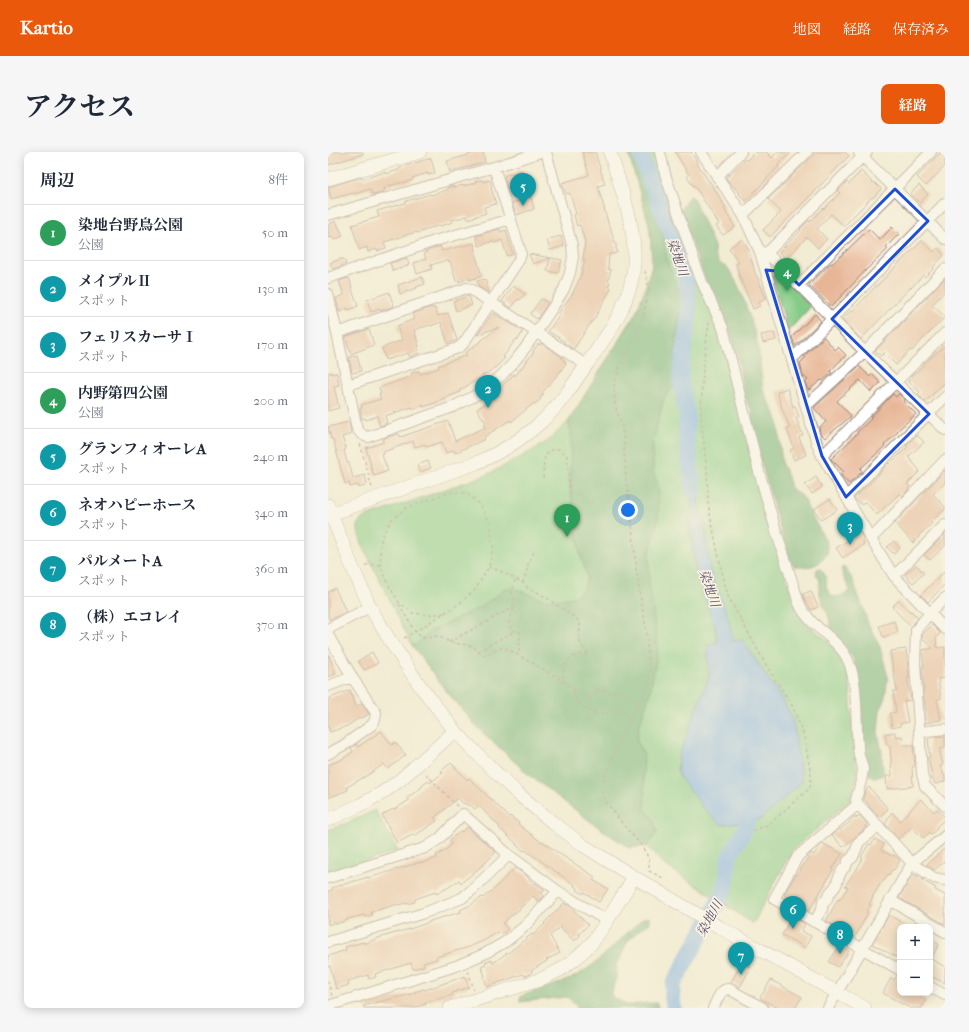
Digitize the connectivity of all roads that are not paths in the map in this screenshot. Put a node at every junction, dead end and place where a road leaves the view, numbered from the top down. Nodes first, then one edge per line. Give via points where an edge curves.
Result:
1 (420, 152) edge
2 (541, 152) edge
3 (546, 152) edge
4 (610, 152) edge
5 (660, 152) edge
6 (701, 152) edge
7 (742, 152) edge
8 (806, 152) edge
9 (931, 152) edge
10 (863, 154) edge
11 (494, 167) junction
12 (717, 177) junction
13 (328, 179) edge
14 (895, 189) junction
15 (945, 203) edge
16 (328, 215) edge
17 (743, 215) junction
18 (511, 219) junction
19 (928, 221) junction
20 (945, 239) edge
21 (764, 253) junction
22 (945, 269) edge
23 (766, 270) junction
24 (786, 272) junction
25 (328, 278) edge
26 (799, 285) junction
27 (328, 294) edge
28 (491, 302) junction
29 (832, 319) junction
30 (536, 332) junction
31 (337, 333) junction
32 (945, 333) edge
33 (865, 352) junction
34 (792, 359) junction
35 (586, 365) junction
36 (897, 382) junction
37 (348, 385) junction
38 (945, 397) edge
39 (806, 406) junction
40 (928, 414) junction
41 (945, 430) edge
42 (822, 456) junction
43 (945, 460) edge
44 (846, 497) junction
45 (329, 510) edge
46 (945, 525) edge
47 (871, 540) junction
48 (894, 576) junction
49 (945, 598) edge
50 (370, 607) junction
51 (929, 614) junction
52 (945, 629) edge
53 (328, 630) edge
54 (328, 635) edge
55 (352, 677) junction
56 (328, 686) edge
57 (945, 729) edge
58 (455, 731) junction
59 (919, 732) junction
60 (328, 754) edge
61 (858, 804) junction
62 (945, 806) edge
63 (328, 820) edge
64 (879, 826) junction
65 (945, 836) edge
66 (509, 855) junction
67 (912, 863) junction
68 (634, 877) junction
69 (328, 878) edge
70 (945, 880) edge
71 (558, 891) junction
72 (890, 900) junction
73 (608, 921) junction
74 (814, 922) junction
75 (945, 932) edge
76 (328, 942) edge
77 (863, 949) junction
78 (897, 968) edge
79 (933, 989) edge
80 (838, 993) junction
81 (945, 995) edge
82 (331, 1003) edge
83 (450, 1008) edge
84 (713, 1008) edge
85 (763, 1008) edge
86 (828, 1008) edge
87 (865, 1008) edge

1 - 13 street
2 - 11 street
3 - 30 street via 572,244 573,257 567,283
4 - 35 street via 629,212 633,237 633,276 623,306
5 - 61 street via 698,271 723,328 758,468 799,603 807,617 844,653 849,664 855,696 859,755 863,769 856,800
6 - 12 street
7 - 12 street
8 - 17 street
9 - 14 street
10 - 14 street
10 - 21 street
11 - 16 street
11 - 18 street
12 - 17 street
14 - 19 street
14 - 26 street
15 - 19 street
17 - 21 street
18 - 25 street via 435,241
18 - 28 street via 521,254
19 - 20 street
19 - 29 street
21 - 23 street
21 - 24 street
22 - 33 street
23 - 24 street
23 - 34 street
24 - 26 street
26 - 29 street
27 - 31 street
28 - 30 street
28 - 31 street via 467,288
28 - 37 street via 458,348
29 - 33 street
29 - 34 street
30 - 35 street
30 - 37 street via 511,366 478,394 453,407 368,437 357,429
31 - 37 street
32 - 36 street
33 - 36 street
33 - 39 street
34 - 39 street
35 - 45 street via 555,408 523,437 505,449 476,463
36 - 40 street
36 - 42 street
38 - 40 street
39 - 42 street
40 - 41 street
40 - 44 street
42 - 44 street
43 - 47 street
44 - 47 street
45 - 50 street
46 - 48 street
47 - 48 street
48 - 51 street
49 - 51 street
50 - 53 street
50 - 58 street via 418,683
51 - 52 street
51 - 59 street via 916,630 914,663
54 - 55 street
55 - 56 street
55 - 60 street via 376,713 375,720 359,735
57 - 59 street
58 - 63 street via 382,793
58 - 68 street via 517,793 552,822 584,846
59 - 62 street via 925,786
61 - 64 street
61 - 74 street via 798,856 774,898
64 - 67 street
64 - 74 street via 859,842 855,855 842,870
65 - 67 street
66 - 69 street via 463,814 446,833 425,848
66 - 71 street
66 - 76 street via 462,898
67 - 70 street via 934,878
67 - 72 street
68 - 73 street
68 - 80 street
71 - 73 street
71 - 82 street via 524,927 484,954 456,966
72 - 75 street
72 - 77 street
73 - 83 street via 592,943 560,970 539,980
74 - 77 street
77 - 78 street
77 - 80 street
79 - 81 street
80 - 86 street
80 - 87 street
84 - 85 street via 723,990 727,989

